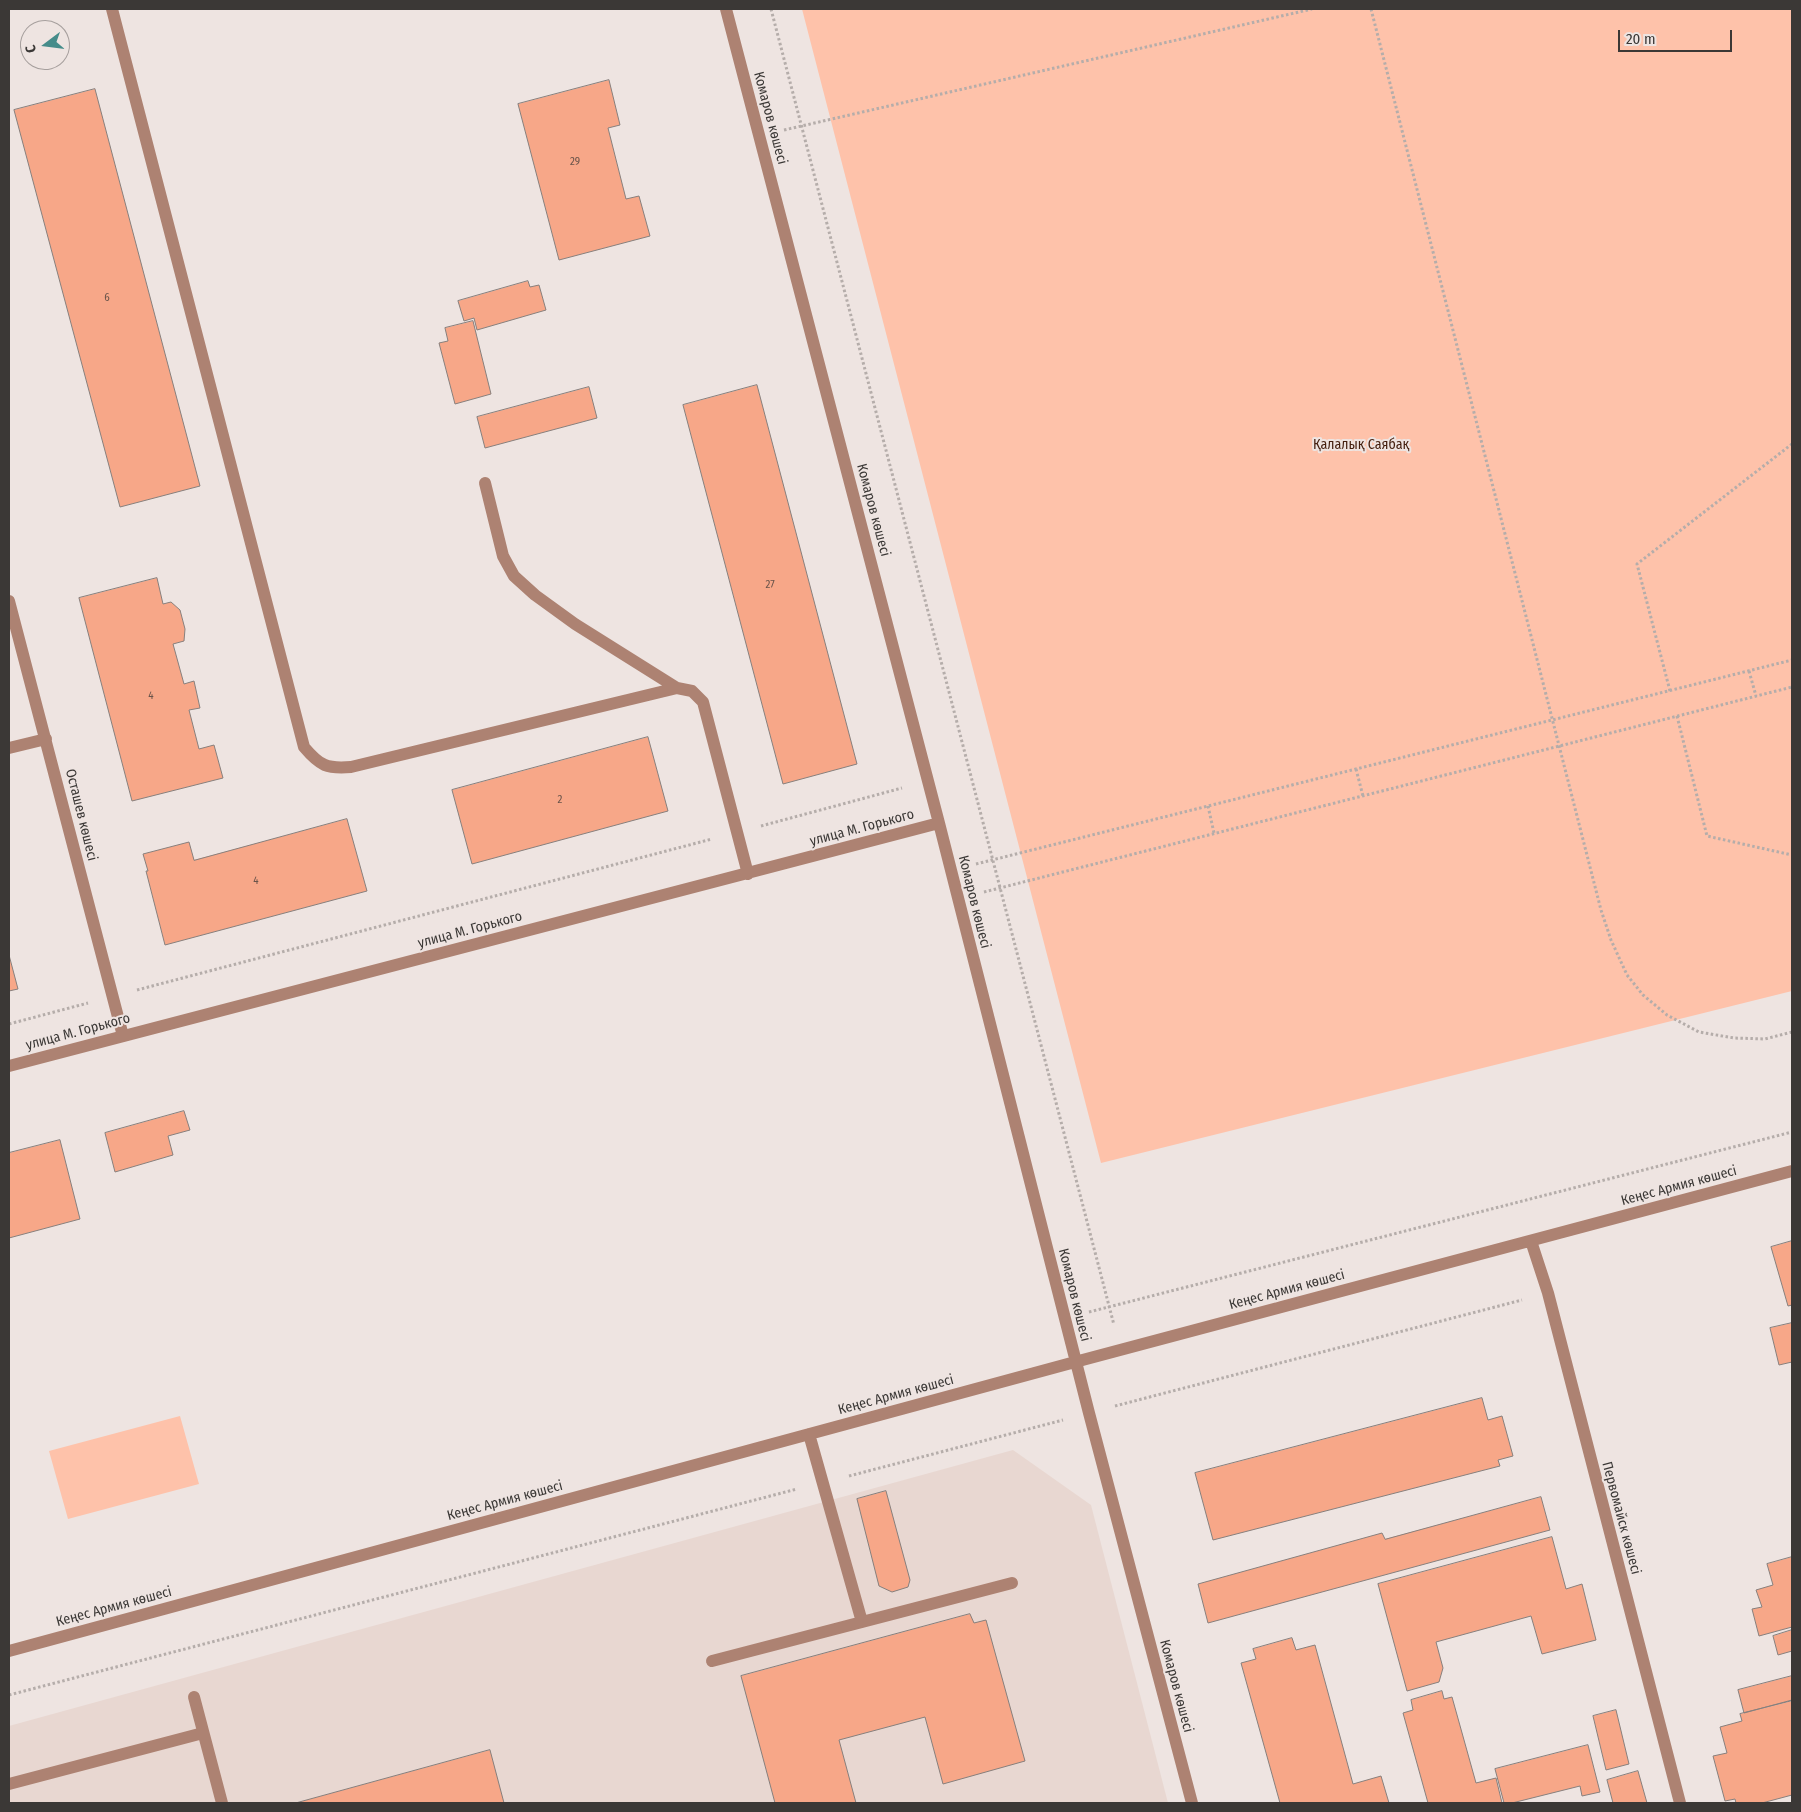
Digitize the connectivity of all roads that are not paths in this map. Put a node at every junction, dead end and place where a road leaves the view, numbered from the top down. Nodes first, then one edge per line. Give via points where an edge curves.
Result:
1 (112, 9) edge
2 (726, 9) edge
3 (485, 483) dead end
4 (9, 601) edge
5 (677, 688) junction
6 (46, 739) junction
7 (9, 748) edge
8 (939, 823) junction
9 (748, 874) junction
10 (122, 1036) junction
11 (9, 1066) edge
12 (1792, 1171) edge
13 (1531, 1240) junction
14 (1076, 1362) junction
15 (809, 1434) junction
16 (1012, 1583) dead end
17 (862, 1622) junction
18 (9, 1651) edge
19 (712, 1661) dead end
20 (194, 1697) dead end
21 (203, 1732) junction
22 (9, 1784) edge
23 (222, 1803) edge
24 (1192, 1803) edge
25 (1680, 1803) edge

1 - 5 street via 304,747 315,760 333,768 351,767
2 - 8 street, Комаров көшесі
3 - 5 street via 503,556 514,576 575,624
4 - 6 street, Осташев көшесі
5 - 9 street via 692,691 703,702
6 - 7 street
6 - 10 street, Осташев көшесі
8 - 9 street, улица М. Горького
8 - 14 street, Комаров көшесі
9 - 10 street, улица М. Горького
10 - 11 street, улица М. Горького
12 - 13 street, Кеңес Армия көшесі
13 - 14 street, Кеңес Армия көшесі
13 - 25 street, Первомайск көшесі via 1548,1293
14 - 15 street, Кеңес Армия көшесі
14 - 24 street, Комаров көшесі
15 - 17 street
15 - 18 street, Кеңес Армия көшесі
16 - 17 street
17 - 19 street
20 - 21 street
21 - 22 street
21 - 23 street

